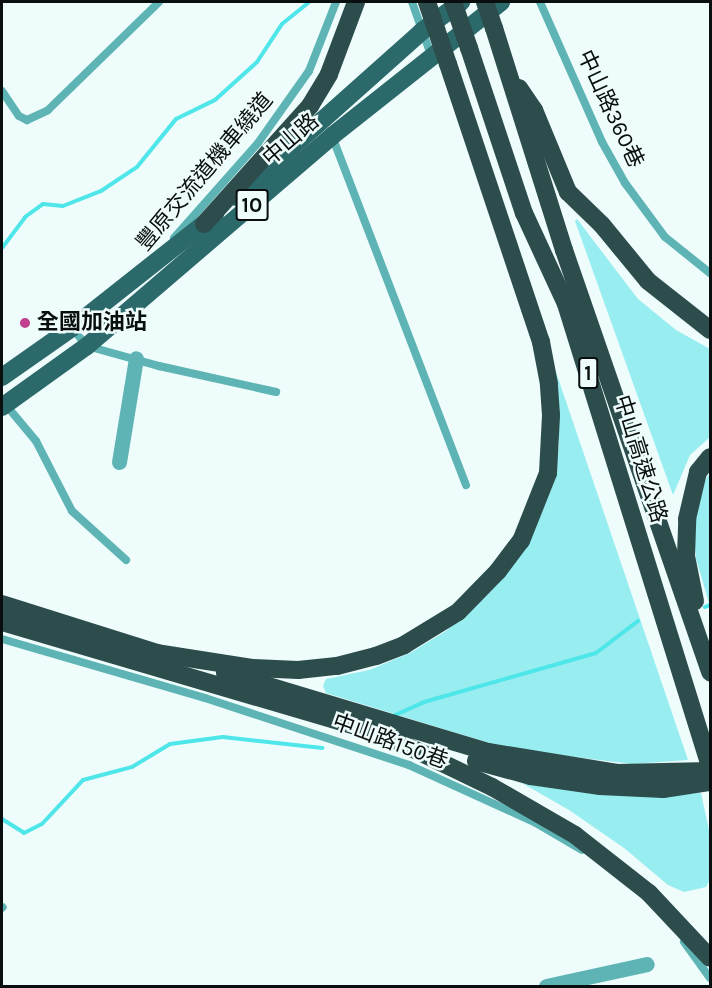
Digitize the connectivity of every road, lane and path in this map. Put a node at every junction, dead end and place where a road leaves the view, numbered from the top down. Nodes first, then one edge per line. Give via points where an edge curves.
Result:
1 (159, 2) edge
2 (336, 2) edge
3 (356, 2) edge
4 (412, 2) edge
5 (427, 2) edge
6 (453, 2) edge
7 (461, 2) edge
8 (485, 2) edge
9 (501, 2) edge
10 (540, 2) edge
11 (422, 31) junction
12 (431, 55) junction
13 (508, 71) junction
14 (2, 91) edge
15 (332, 136) junction
16 (204, 224) junction
17 (148, 268) junction
18 (711, 273) edge
19 (72, 328) junction
20 (711, 330) edge
21 (87, 346) junction
22 (136, 358) junction
23 (2, 376) edge
24 (276, 392) dead end
25 (4, 406) edge
26 (711, 456) edge
27 (119, 462) dead end
28 (466, 485) dead end
29 (126, 560) dead end
30 (2, 604) edge
31 (2, 622) edge
32 (2, 639) edge
33 (156, 653) junction
34 (711, 656) edge
35 (711, 672) edge
36 (380, 733) junction
37 (711, 765) edge
38 (711, 771) edge
39 (711, 782) edge
40 (711, 957) edge
41 (647, 964) dead end
42 (711, 978) edge
43 (546, 987) edge

1 - 14 lane via 48,110 27,120 19,116
2 - 17 lane, 豐原交流道機車繞道 via 309,72 258,143
3 - 16 highway via 333,64 310,106
4 - 11 lane
5 - 33 highway, bridge via 541,342 549,384 548,473 521,541 458,612 404,645 376,656 298,670 252,668
6 - 37 highway, 中山高速公路 / 1, bridge via 524,213 566,304
7 - 11 main road, 中山路 / 10
8 - 13 highway, 中山高速公路 / 1, bridge
9 - 12 main road, 中山路 / 10
10 - 18 lane, 中山路360巷 via 602,142 625,183 665,237
11 - 12 lane
11 - 16 main road, 中山路 / 10
12 - 15 main road, 中山路 / 10
13 - 20 highway via 534,110 568,192 602,225 648,281
13 - 35 highway, 中山高速公路 / 1 via 564,250
15 - 21 main road, 中山路 / 10
15 - 28 lane
16 - 17 main road, 中山路 / 10
17 - 19 main road, 中山路 / 10
19 - 21 lane
19 - 23 main road, 中山路 / 10
21 - 22 lane
21 - 25 main road, 中山路 / 10
22 - 24 lane
22 - 27 street
25 - 29 lane via 36,441 72,512
26 - 34 highway via 698,472 692,491 686,556
30 - 33 highway
31 - 36 highway
32 - 42 lane, 中山路150巷 via 205,698 410,765 536,823 607,865 672,926
33 - 38 highway via 488,752 618,773
36 - 39 highway via 531,777 663,789
36 - 40 highway via 492,787 574,835 649,893
41 - 43 street

